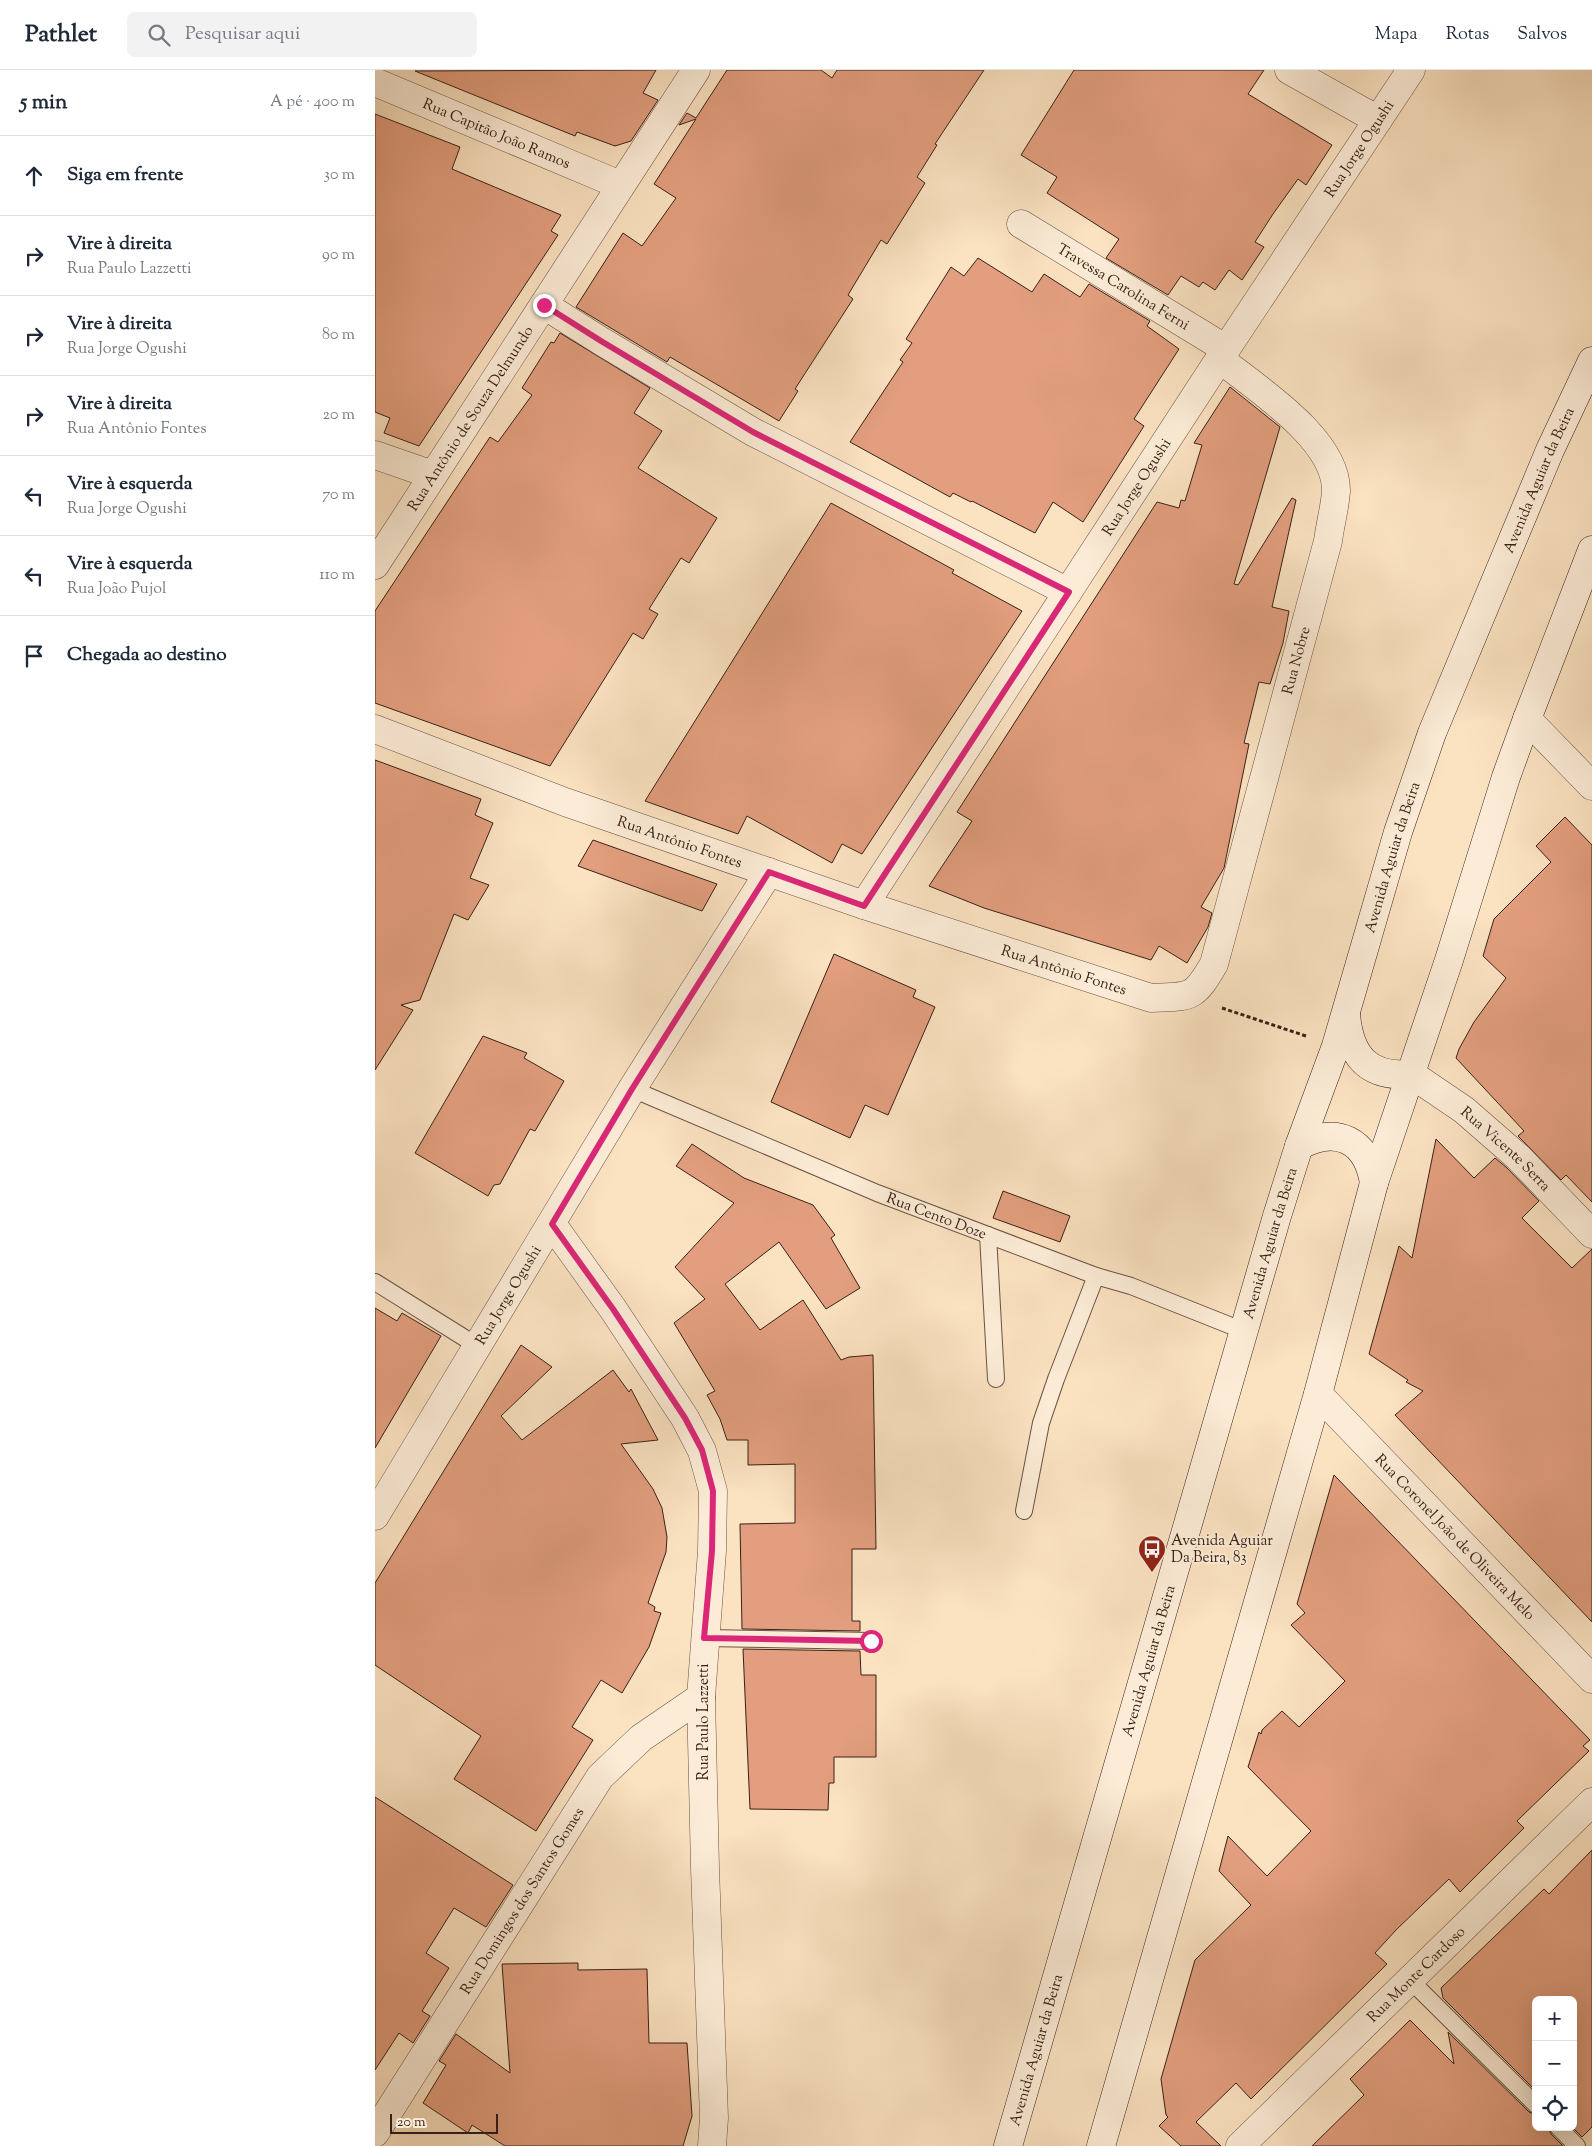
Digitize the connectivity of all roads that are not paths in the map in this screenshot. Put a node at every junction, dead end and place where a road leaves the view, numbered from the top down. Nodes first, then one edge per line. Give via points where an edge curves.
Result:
1 (381, 70) edge
2 (696, 70) edge
3 (1289, 70) edge
4 (1411, 70) edge
5 (375, 82) edge
6 (1378, 120) junction
7 (620, 185) junction
8 (1021, 224) dead end
9 (544, 305) junction
10 (1223, 354) junction
11 (1592, 361) edge
12 (375, 455) edge
13 (433, 475) junction
14 (1592, 550) edge
15 (375, 565) edge
16 (1069, 592) junction
17 (1527, 719) junction
18 (375, 729) edge
19 (1592, 786) edge
20 (769, 872) junction
21 (864, 906) junction
22 (1189, 996) joint
23 (1346, 1013) junction
24 (1411, 1074) junction
25 (632, 1089) junction
26 (1299, 1146) junction
27 (1374, 1183) junction
28 (552, 1224) junction
29 (1592, 1234) edge
30 (988, 1235) junction
31 (1096, 1276) junction
32 (375, 1282) edge
33 (1244, 1331) junction
34 (479, 1346) junction
35 (996, 1379) dead end
36 (1318, 1394) junction
37 (1024, 1510) dead end
38 (375, 1516) edge
39 (704, 1638) junction
40 (871, 1641) dead end
41 (1592, 1679) edge
42 (701, 1697) junction
43 (1592, 1802) edge
44 (1410, 1980) junction
45 (1532, 2101) edge
46 (1562, 2131) edge
47 (375, 2133) edge
48 (1106, 2142) edge
49 (712, 2146) edge
50 (1008, 2146) edge
51 (1240, 2146) edge
52 (1577, 2146) edge

1 - 5 street
2 - 7 street, Rua Antônio de Souza Delmundo
3 - 6 street
4 - 6 street, Rua Jorge Ogushi
5 - 7 street, Rua Capitão João Ramos
6 - 10 street, Rua Jorge Ogushi
7 - 9 street, Rua Antônio de Souza Delmundo
8 - 10 street, Travessa Carolina Ferni
9 - 13 street, Rua Antônio de Souza Delmundo
9 - 16 street via 753,432
10 - 16 street, Rua Jorge Ogushi
10 - 22 street, Rua Nobre via 1316,440 1332,466 1336,491 1328,540 1214,964 1202,984
11 - 23 street, Avenida Aguiar da Beira via 1549,450 1432,733 1398,832
12 - 13 street
13 - 15 street, Rua Antônio de Souza Delmundo
14 - 17 street
16 - 21 street, Rua Jorge Ogushi
17 - 19 street
17 - 24 street
18 - 20 street, Rua Antônio Fontes via 565,802
20 - 21 street, Rua Antônio Fontes
20 - 25 street, Rua Jorge Ogushi
21 - 22 street, Rua Antônio Fontes via 1151,998
23 - 24 street via 1353,1048 1363,1062 1377,1071 1395,1076
23 - 26 street, Avenida Aguiar da Beira
24 - 27 street
24 - 29 street, Rua Vicente Serra via 1463,1110 1511,1152
25 - 28 street, Rua Jorge Ogushi
25 - 30 lane, Rua Cento Doze via 779,1152
26 - 27 street via 1314,1138 1331,1136 1348,1140 1362,1151 1371,1166
26 - 33 street, Avenida Aguiar da Beira
27 - 36 street
28 - 34 street, Rua Jorge Ogushi
28 - 39 street, Rua Paulo Lazzetti via 613,1309 685,1418 702,1450 713,1491 712,1551
30 - 31 lane, Rua Cento Doze
30 - 35 lane
31 - 33 lane, Rua Cento Doze via 1131,1286
31 - 37 lane via 1041,1423
32 - 34 lane
33 - 50 street, Avenida Aguiar da Beira
34 - 38 street, Rua Jorge Ogushi
36 - 41 street, Rua Coronel João de Oliveira Melo
36 - 48 street
39 - 40 lane
39 - 42 street, Rua Paulo Lazzetti
42 - 47 street, Rua Domingos dos Santos Gomes via 641,1738 599,1777
42 - 49 street, Rua Paulo Lazzetti via 714,2118
43 - 44 street, Rua Monte Cardoso
44 - 45 lane
44 - 51 street, Rua Monte Cardoso
46 - 52 lane

